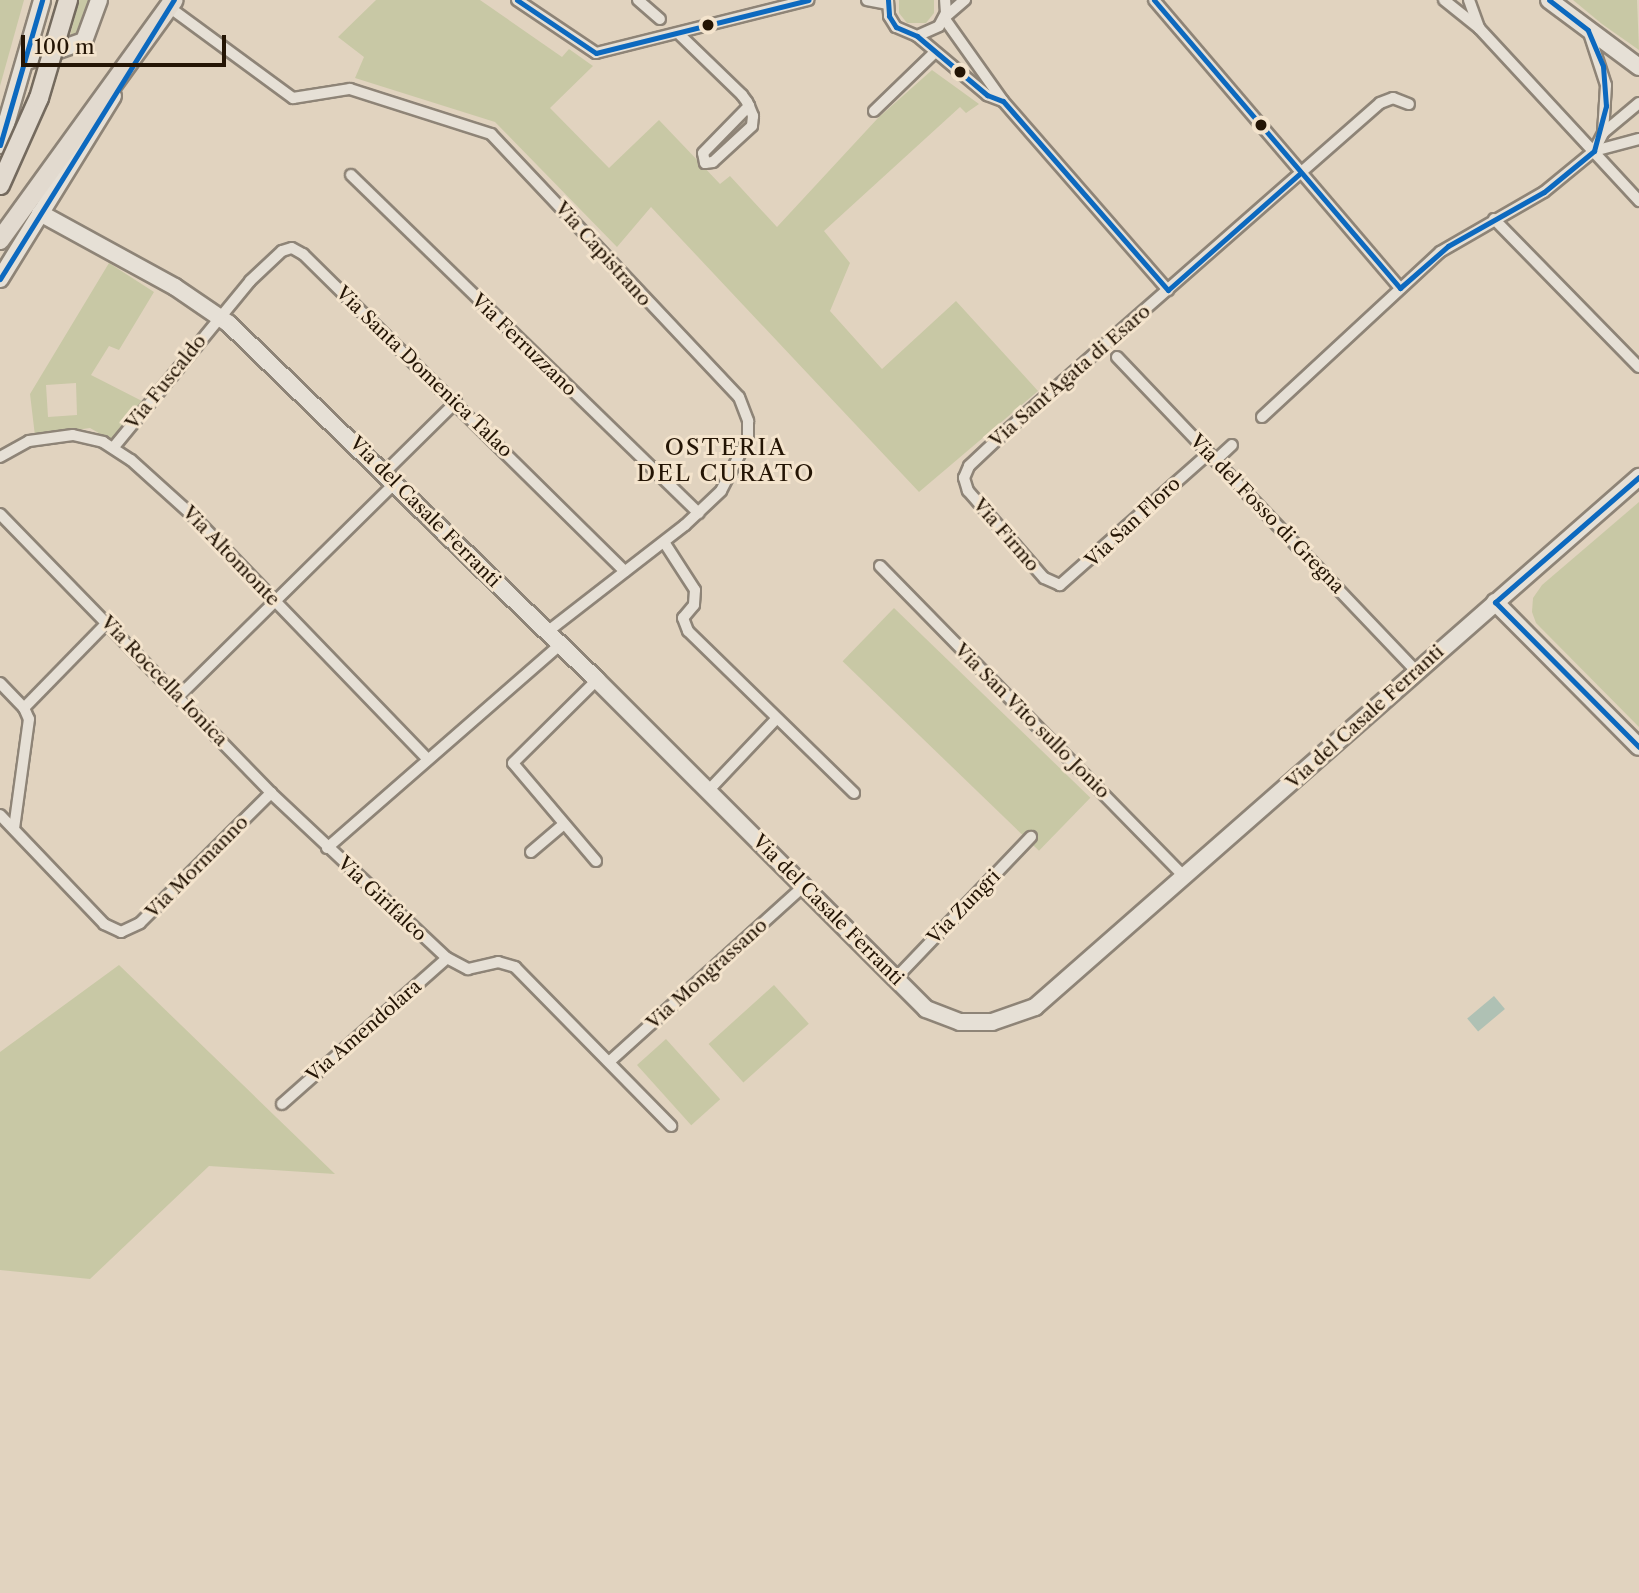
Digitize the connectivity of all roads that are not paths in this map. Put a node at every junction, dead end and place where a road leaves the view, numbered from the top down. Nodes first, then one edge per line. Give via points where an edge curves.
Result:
1 (42, 0) edge
2 (68, 0) edge
3 (99, 0) edge
4 (517, 0) edge
5 (638, 0) edge
6 (809, 0) edge
7 (867, 0) edge
8 (945, 0) edge
9 (965, 0) edge
10 (1154, 0) edge
11 (1444, 0) edge
12 (1469, 0) edge
13 (1549, 0) edge
14 (887, 2) edge
15 (172, 4) edge
16 (944, 18) junction
17 (660, 19) dead end
18 (1479, 28) junction
19 (1588, 30) junction
20 (678, 33) junction
21 (917, 36) junction
22 (934, 52) junction
23 (27, 61) junction
24 (1639, 67) edge
25 (1003, 101) junction
26 (1639, 103) edge
27 (1409, 104) dead end
28 (750, 106) junction
29 (874, 111) dead end
30 (1603, 133) junction
31 (1639, 139) edge
32 (0, 145) edge
33 (1594, 151) junction
34 (1299, 174) junction
35 (351, 175) dead end
36 (0, 185) edge
37 (1639, 201) edge
38 (40, 213) junction
39 (1494, 219) junction
40 (0, 240) edge
41 (0, 279) edge
42 (1400, 288) junction
43 (1168, 290) junction
44 (219, 316) junction
45 (1117, 357) dead end
46 (1639, 367) edge
47 (456, 402) junction
48 (1262, 417) dead end
49 (1232, 445) dead end
50 (113, 448) junction
51 (1213, 456) junction
52 (0, 457) edge
53 (1639, 477) edge
54 (390, 478) junction
55 (964, 478) joint
56 (699, 513) junction
57 (0, 514) edge
58 (664, 542) junction
59 (880, 566) dead end
60 (625, 571) junction
61 (1522, 580) junction
62 (1056, 585) joint
63 (273, 600) junction
64 (1495, 602) junction
65 (108, 622) junction
66 (1515, 623) junction
67 (547, 632) junction
68 (560, 645) junction
69 (1416, 671) junction
70 (597, 680) junction
71 (0, 683) edge
72 (179, 696) junction
73 (24, 708) junction
74 (776, 719) junction
75 (1639, 747) edge
76 (427, 758) junction
77 (708, 790) junction
78 (271, 793) junction
79 (854, 793) dead end
80 (0, 815) edge
81 (564, 824) junction
82 (14, 829) junction
83 (1031, 837) dead end
84 (327, 848) junction
85 (531, 852) dead end
86 (596, 861) dead end
87 (1184, 876) junction
88 (804, 886) junction
89 (447, 958) junction
90 (897, 978) junction
91 (609, 1062) junction
92 (282, 1104) dead end
93 (671, 1126) dead end

1 - 23 street
2 - 36 main road, bridge via 36,107
3 - 23 street via 84,41
4 - 20 street via 587,51
5 - 17 street
6 - 20 street
7 - 14 street
8 - 16 street
9 - 16 street
10 - 34 street
11 - 18 street
12 - 18 street
13 - 19 street
14 - 21 street via 889,16 901,31
15 - 38 street
15 - 40 main road
15 - 56 street, Via Capistrano via 289,96 350,89 476,127 502,143 739,397 748,421 747,443 731,477
16 - 21 street via 931,32
16 - 25 street
18 - 33 street
19 - 24 street
19 - 30 street via 1606,78
20 - 28 street
21 - 22 street
22 - 25 street via 987,95
22 - 29 street
23 - 32 street
25 - 43 street
26 - 30 street
27 - 34 street, Via Sant'Agata di Esaro via 1393,98 1380,103
28 - 28 street via 703,153 705,163 713,162 752,126
30 - 33 street
31 - 33 street
33 - 37 street
33 - 39 street via 1544,192
34 - 42 street
34 - 43 street, Via Sant'Agata di Esaro
35 - 56 street, Via Ferruzzano
38 - 41 street
38 - 44 street, Via del Casale Ferranti
39 - 42 street via 1448,246
39 - 46 street
42 - 48 street
43 - 55 street, Via Sant'Agata di Esaro via 971,463
44 - 47 street, Via Santa Domenica Talao via 271,260 285,249 296,249
44 - 50 street, Via Fuscaldo
44 - 54 street, Via del Casale Ferranti
45 - 51 street, Via del Fosso di Gregna
47 - 54 street
47 - 60 street, Via Santa Domenica Talao
49 - 51 street, Via San Floro
50 - 52 street, Via Altomonte via 92,438 55,436 29,442
50 - 63 street, Via Altomonte via 167,491
51 - 62 street, Via San Floro via 1070,580
51 - 69 street, Via del Fosso di Gregna
53 - 61 street, Via del Casale Ferranti
54 - 63 street
54 - 67 street, Via del Casale Ferranti
55 - 62 street, Via Firmo via 971,495 1046,580
56 - 58 street, Via Capistrano
57 - 65 street, Via Roccella Ionica
58 - 60 street, Via Capistrano
58 - 74 street via 696,594 683,618 685,626
59 - 87 street, Via San Vito sullo Jonio
60 - 67 street, Via Capistrano
61 - 64 street, Via del Casale Ferranti
61 - 66 street
63 - 72 street
63 - 76 street, Via Altomonte
64 - 66 street
64 - 69 street, Via del Casale Ferranti
65 - 72 street, Via Roccella Ionica
65 - 73 street
66 - 75 street
67 - 68 street, Via del Casale Ferranti
68 - 70 street, Via del Casale Ferranti
68 - 76 street, Via Girifalco
69 - 87 street, Via del Casale Ferranti
70 - 77 street, Via del Casale Ferranti
70 - 81 street via 513,763
71 - 73 street
72 - 78 street, Via Roccella Ionica
73 - 82 street via 29,724
74 - 77 street
74 - 79 street
76 - 84 street, Via Girifalco
77 - 88 street, Via del Casale Ferranti
78 - 82 street, Via Mormanno via 140,923 121,932 104,924
78 - 84 street, Via Roccella Ionica
80 - 82 street, Via Mormanno
81 - 85 street
81 - 86 street
83 - 90 street, Via Zungri
84 - 89 street, Via Girifalco
87 - 90 street, Via del Casale Ferranti via 1051,994 1020,1015 986,1023 950,1020 926,1009
88 - 90 street, Via del Casale Ferranti
88 - 91 street, Via Mongrassano
89 - 91 street, Via Girifalco via 468,969 498,962 512,965
89 - 92 street, Via Amendolara
91 - 93 street, Via Girifalco

